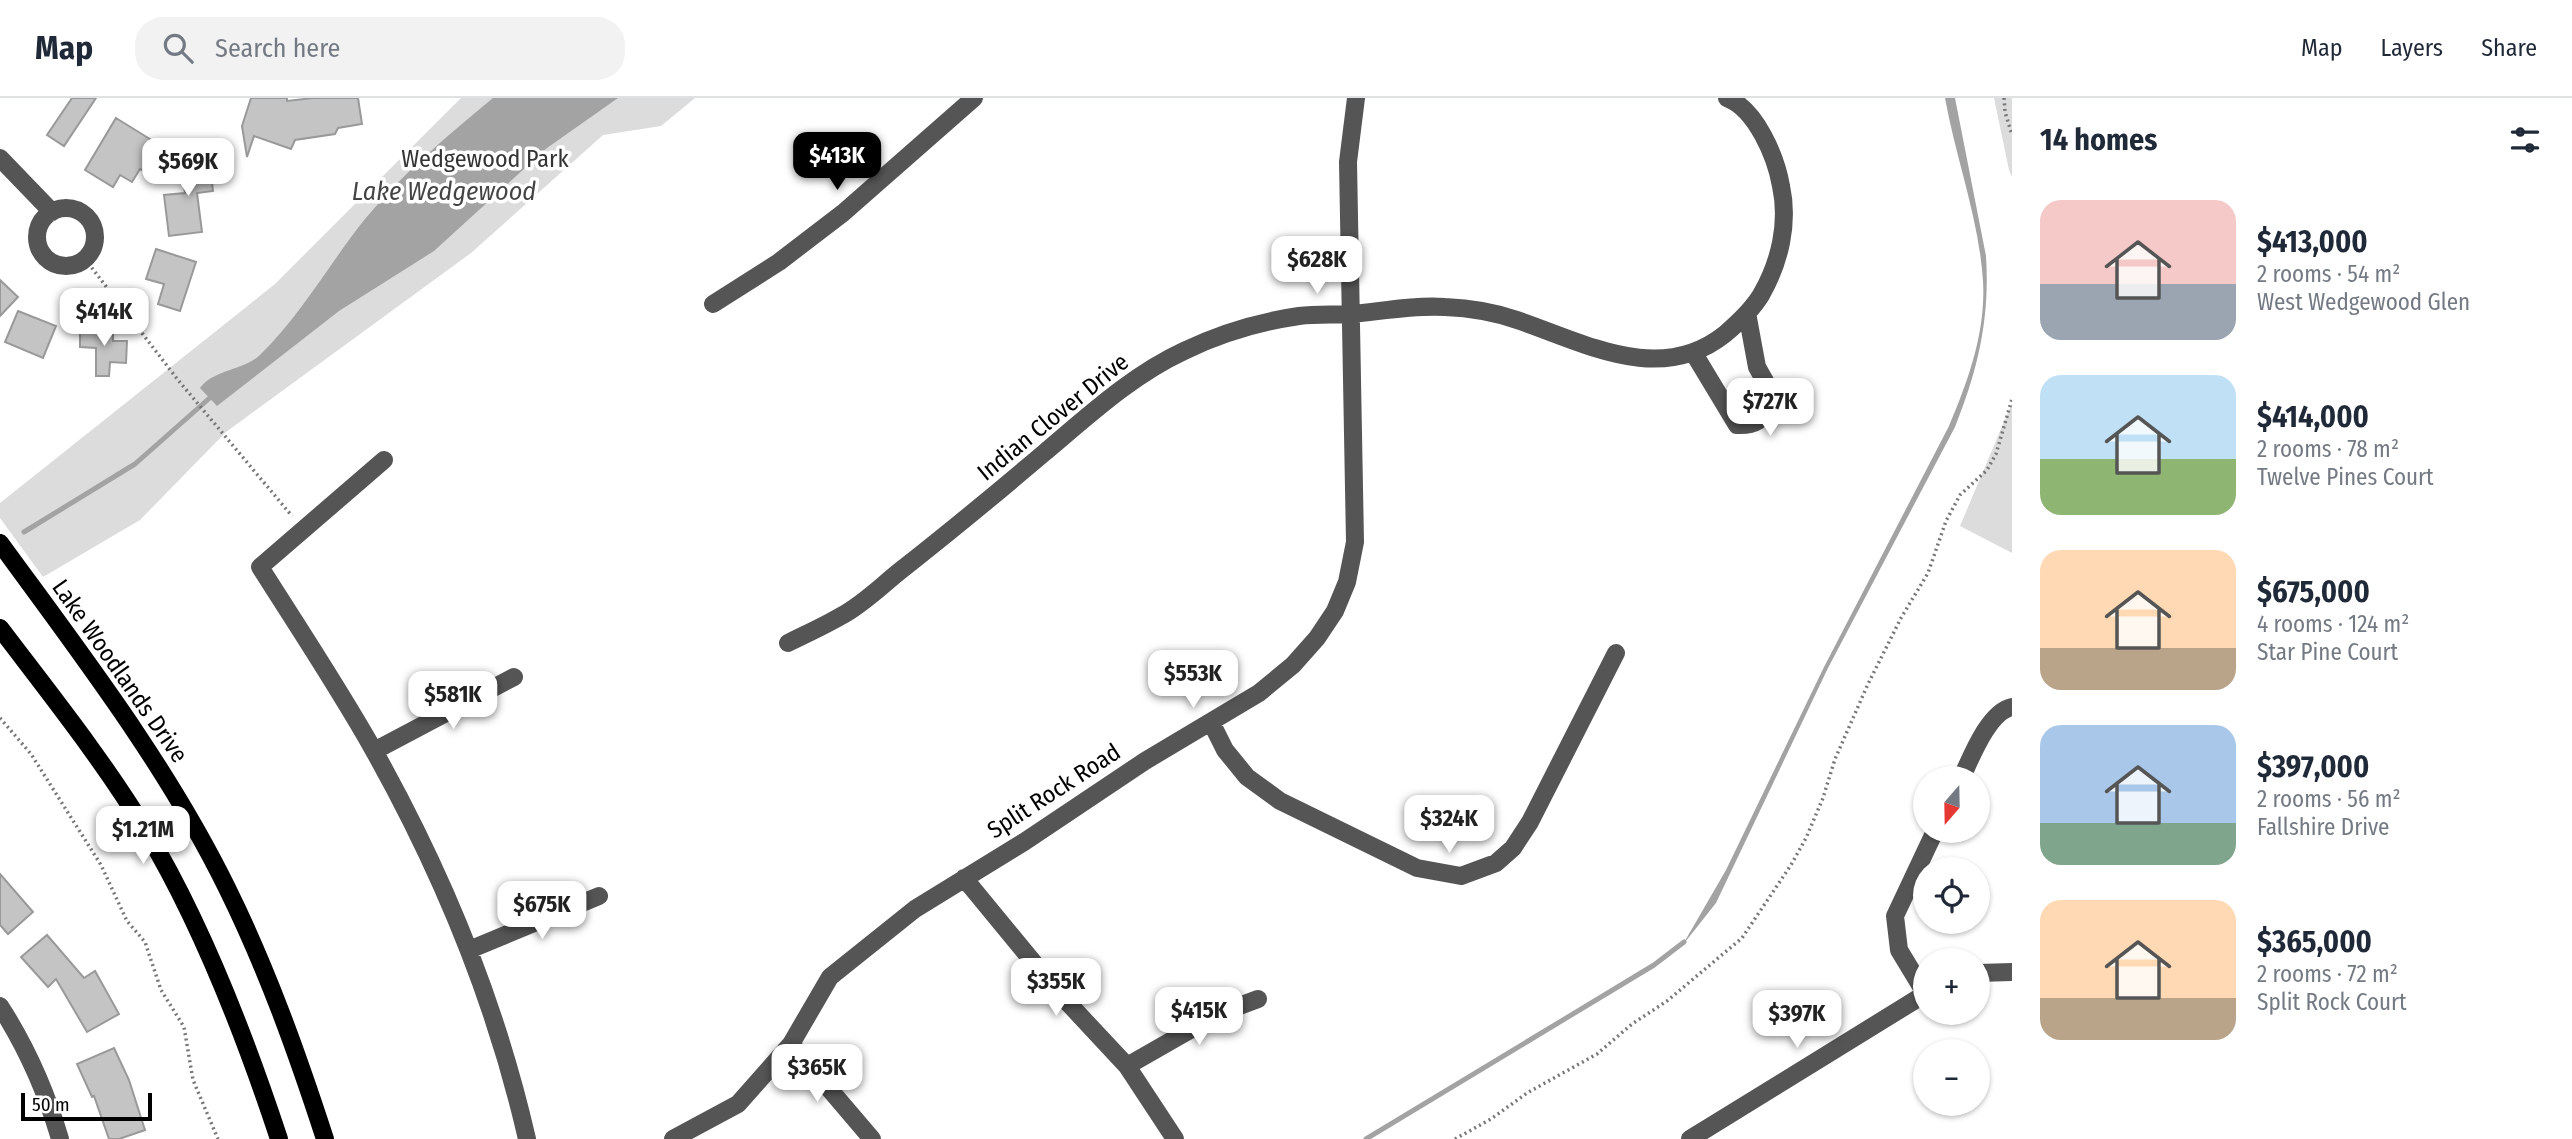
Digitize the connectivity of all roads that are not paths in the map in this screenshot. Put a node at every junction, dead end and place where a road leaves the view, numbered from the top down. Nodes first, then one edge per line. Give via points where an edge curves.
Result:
1 (974, 98) edge
2 (1356, 98) edge
3 (1727, 98) edge
4 (0, 158) edge
5 (52, 212) junction
6 (713, 304) dead end
7 (1747, 313) junction
8 (1351, 314) junction
9 (1693, 352) junction
10 (384, 460) dead end
11 (0, 543) edge
12 (0, 628) edge
13 (788, 643) dead end
14 (1616, 653) dead end
15 (514, 677) dead end
16 (2008, 708) edge
17 (1211, 722) junction
18 (374, 751) junction
19 (1967, 766) edge
20 (1929, 844) edge
21 (964, 878) junction
22 (600, 896) dead end
23 (469, 950) junction
24 (2012, 972) edge
25 (1990, 973) edge
26 (1913, 974) edge
27 (1258, 999) dead end
28 (1913, 1001) edge
29 (0, 1006) edge
30 (791, 1044) junction
31 (1127, 1066) junction
32 (60, 1139) edge
33 (279, 1139) edge
34 (325, 1139) edge
35 (527, 1139) edge
36 (671, 1139) edge
37 (872, 1139) edge
38 (1175, 1139) edge
39 (1690, 1139) edge

1 - 6 street via 843,213
2 - 8 street, Split Rock Road via 1348,162
3 - 7 street, Indian Clover Drive via 1760,129 1777,161 1784,197 1778,258 1768,283
4 - 5 street
5 - 5 street via 70,208 87,217 95,234 92,252 85,259 58,265 43,254 37,236 44,218
7 - 9 street, Indian Clover Drive via 1716,341
7 - 9 street via 1757,367 1773,406 1760,422 1737,425
8 - 9 street, Indian Clover Drive via 1444,306 1515,319 1617,355 1675,359
8 - 13 street, Indian Clover Drive via 1262,323 1181,352 1106,401 844,615
8 - 17 street, Split Rock Road via 1355,542 1347,582 1335,611 1293,665 1259,693
10 - 18 street via 260,568
11 - 34 main road, Lake Woodlands Drive via 180,801 267,976
12 - 33 main road via 146,831 222,986
14 - 17 street via 1513,848 1496,863 1461,876 1417,868 1280,802 1247,777 1225,750
15 - 18 street
16 - 19 street via 1985,730
17 - 21 street, Split Rock Road
18 - 23 street
20 - 26 street via 1895,916 1899,950
21 - 30 street, Split Rock Road via 915,909 830,976
21 - 31 street via 1057,991
22 - 23 street
23 - 35 street via 516,1089
24 - 25 street
27 - 31 street via 1217,1014
28 - 39 street
29 - 32 street via 38,1075
30 - 36 street, Split Rock Road via 738,1104
30 - 37 street
31 - 38 street

